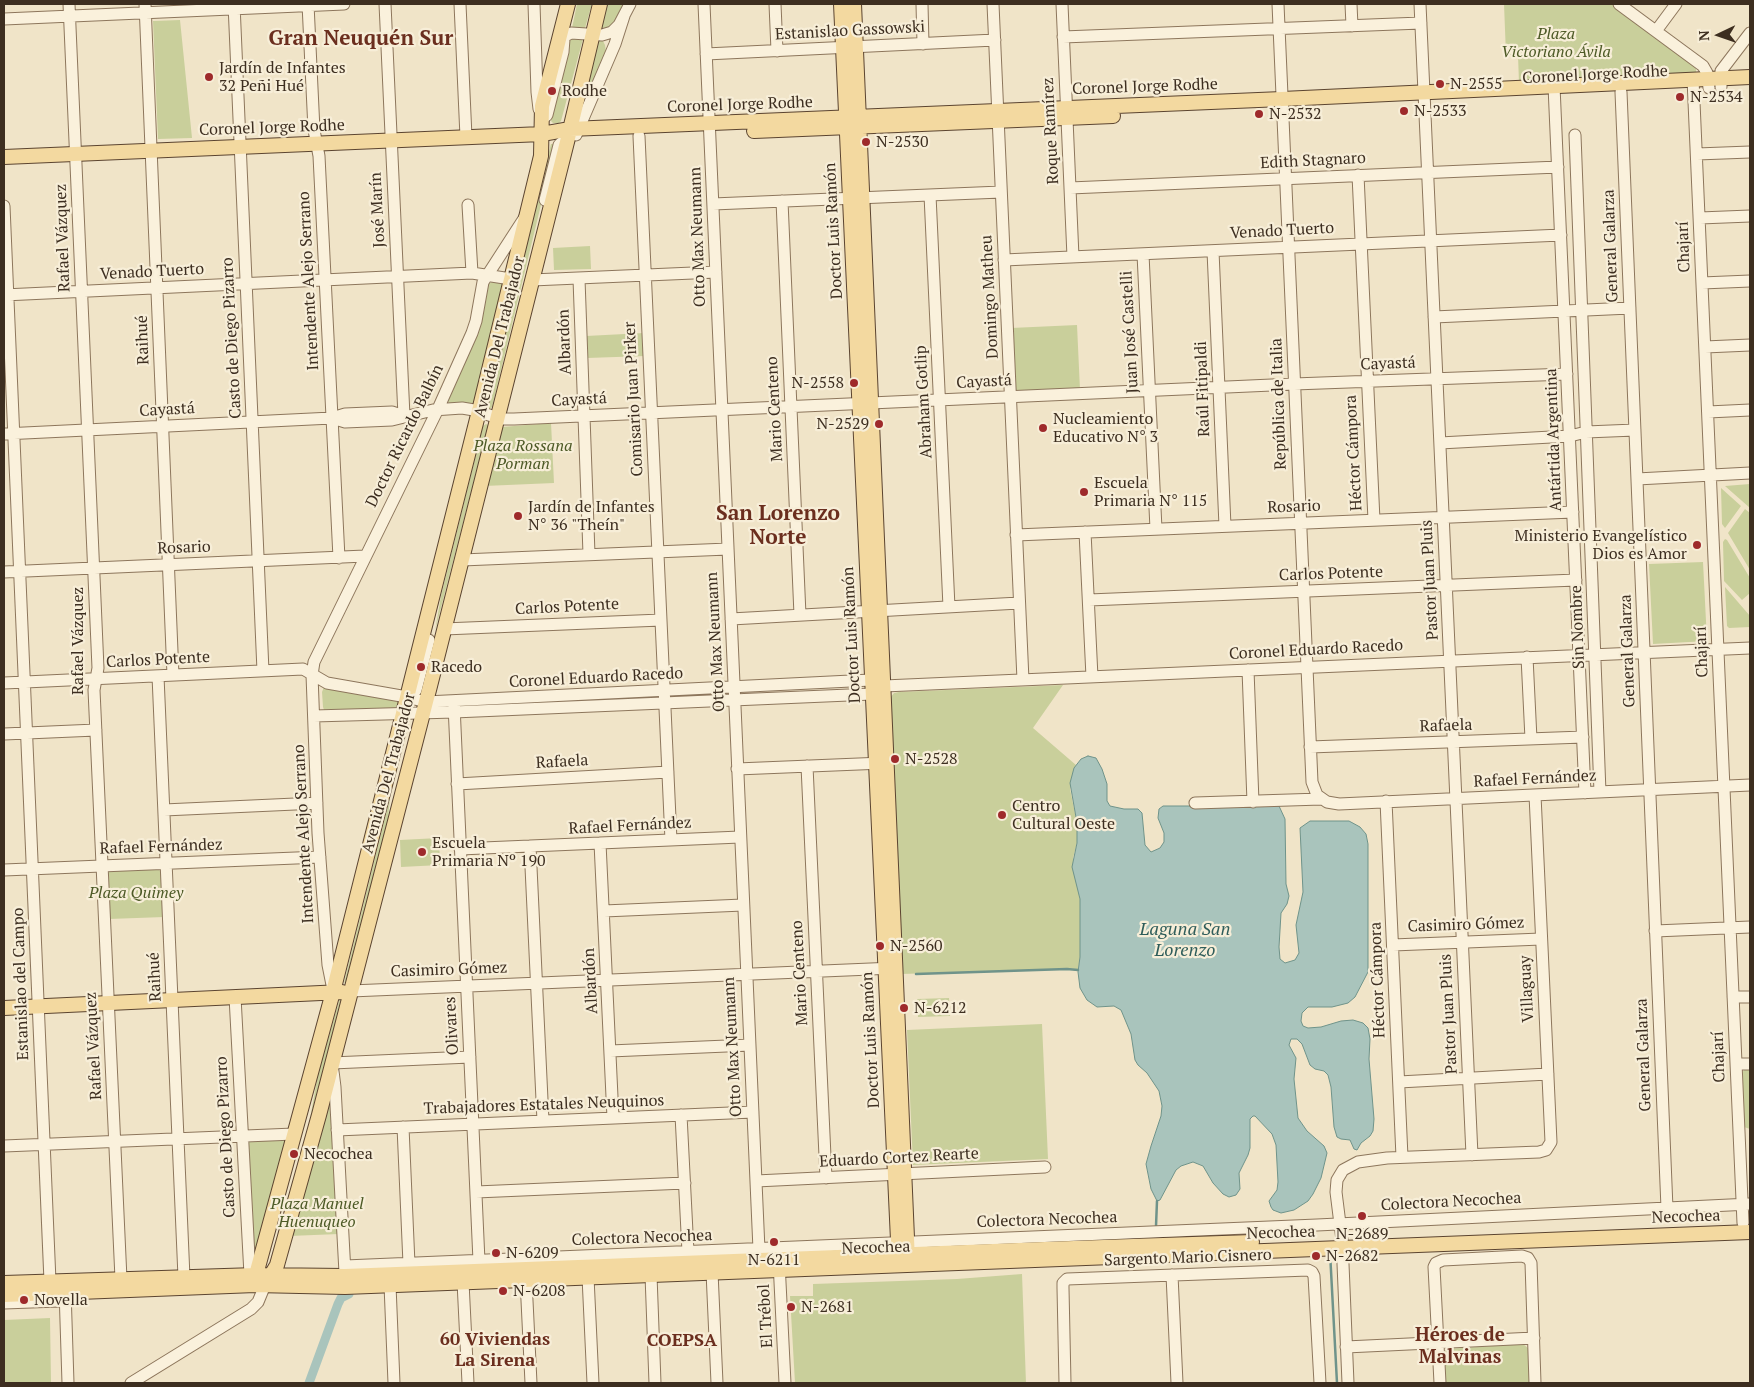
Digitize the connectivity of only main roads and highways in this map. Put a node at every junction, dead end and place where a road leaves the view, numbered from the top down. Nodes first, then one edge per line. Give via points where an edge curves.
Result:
1 (568, 4) edge
2 (600, 4) edge
3 (841, 4) edge
4 (854, 4) edge
5 (849, 47) junction
6 (1750, 77) edge
7 (1714, 83) junction
8 (1694, 84) junction
9 (1750, 86) edge
10 (1555, 90) junction
11 (853, 123) junction
12 (709, 128) junction
13 (542, 134) junction
14 (573, 134) junction
15 (4, 157) edge
16 (333, 992) junction
17 (351, 992) junction
18 (4, 1008) edge
19 (1748, 1226) edge
20 (903, 1254) junction
21 (779, 1259) junction
22 (259, 1279) junction
23 (4, 1283) edge
24 (60, 1285) junction
25 (4, 1295) edge

1 - 13 main road, Avenida Del Trabajador via 544,100
2 - 14 main road, Avenida Del Trabajador
3 - 5 main road, Doctor Luis Ramón
4 - 5 main road, Doctor Luis Ramón
5 - 11 main road, Doctor Luis Ramón
6 - 7 main road, Coronel Jorge Rodhe
7 - 8 main road, Coronel Jorge Rodhe
7 - 9 main road, Coronel Jorge Rodhe
8 - 10 main road, Coronel Jorge Rodhe
8 - 10 main road, Coronel Jorge Rodhe via 1622,92
10 - 11 main road, Coronel Jorge Rodhe
11 - 12 main road, Coronel Jorge Rodhe
11 - 20 main road, Doctor Luis Ramón
12 - 14 main road, Coronel Jorge Rodhe
12 - 14 main road, Coronel Jorge Rodhe via 638,136
13 - 14 main road, Coronel Jorge Rodhe
13 - 15 main road, Coronel Jorge Rodhe
13 - 16 main road, Avenida Del Trabajador via 541,156 412,693 403,714
14 - 17 main road, Avenida Del Trabajador via 560,171
16 - 17 main road, Casimiro Gómez
16 - 18 main road, Casimiro Gómez
16 - 22 main road, Avenida Del Trabajador
17 - 22 main road, Avenida Del Trabajador via 277,1265
19 - 20 main road, Necochea via 1342,1244
20 - 21 main road, Necochea
21 - 22 main road, Necochea via 345,1271
21 - 22 main road, Necochea via 712,1272 526,1280 334,1287
22 - 24 main road, Necochea
22 - 24 main road, Necochea via 184,1277
23 - 24 main road, Necochea
24 - 25 main road, Necochea

